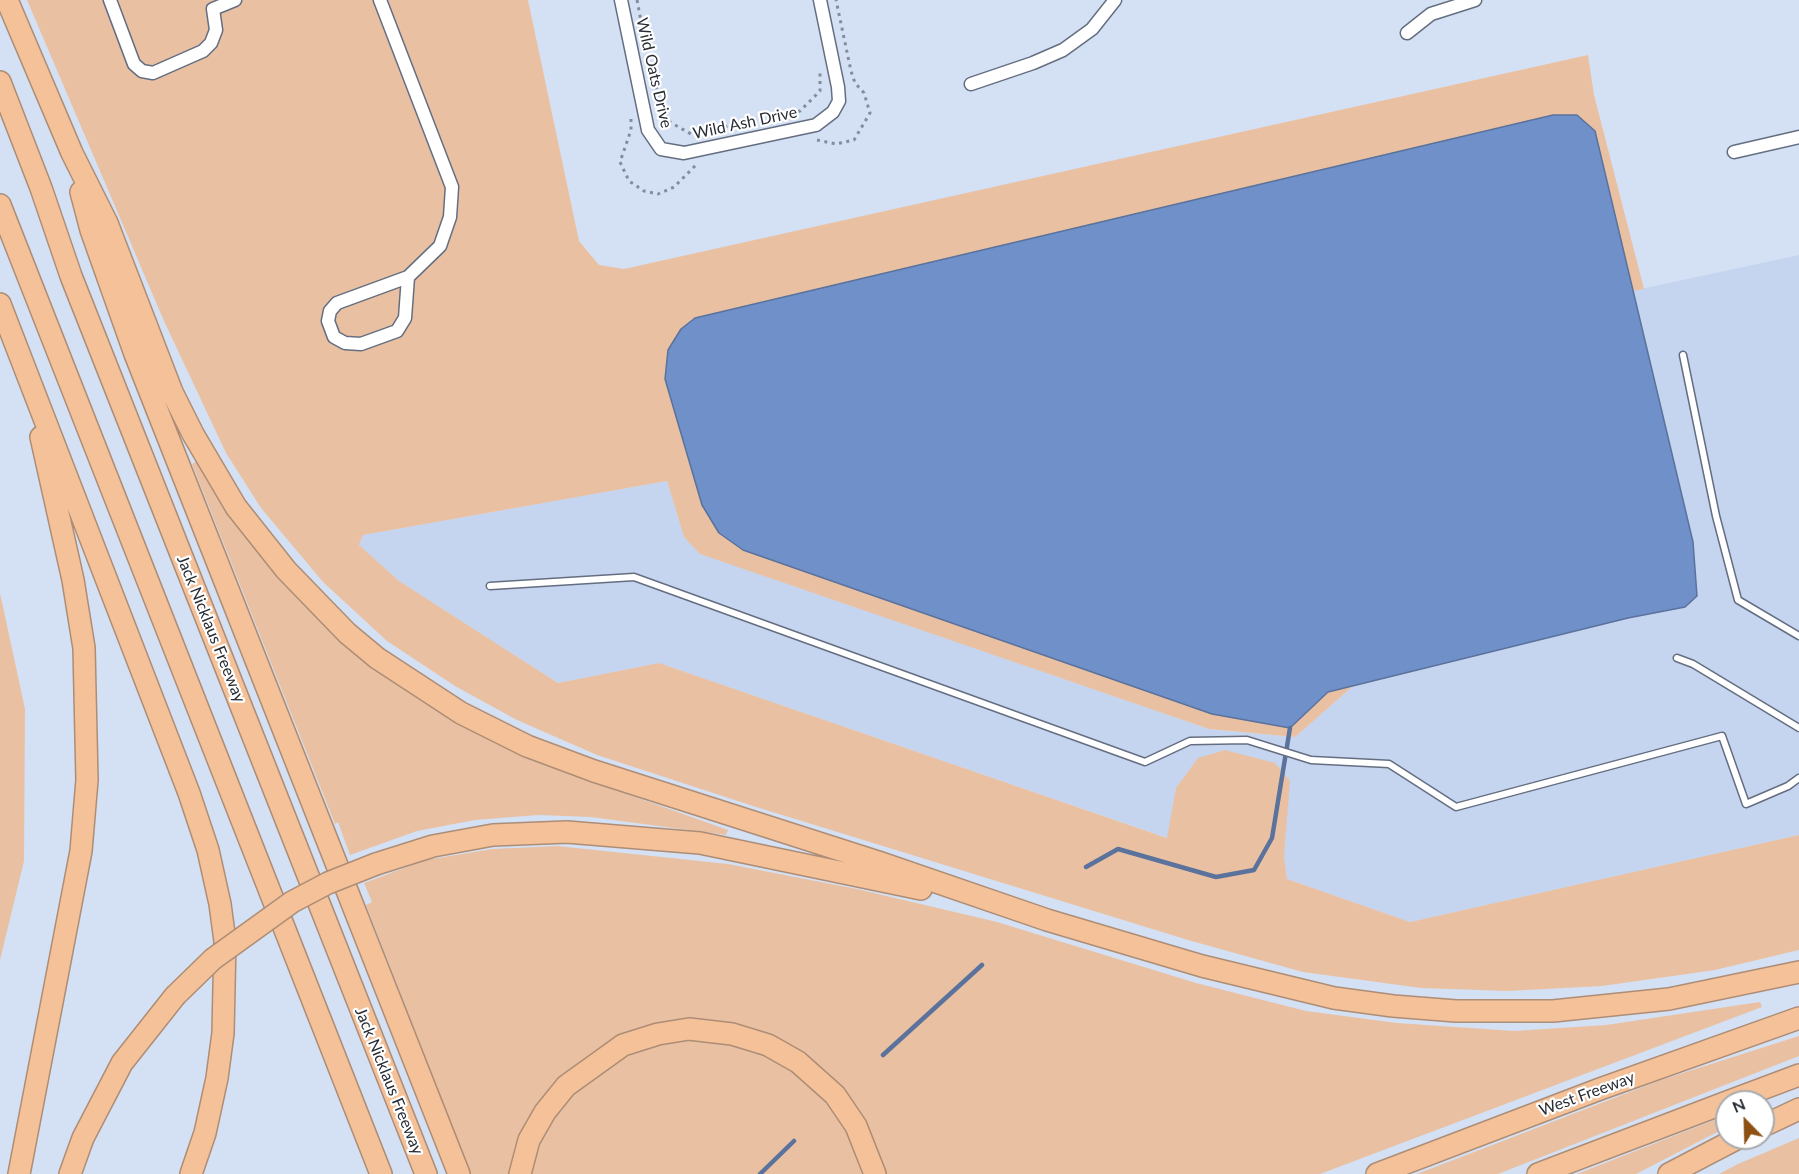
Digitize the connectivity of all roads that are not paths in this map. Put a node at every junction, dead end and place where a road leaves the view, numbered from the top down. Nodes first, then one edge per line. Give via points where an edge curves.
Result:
1 (7, 0) edge
2 (110, 0) edge
3 (235, 0) edge
4 (380, 0) edge
5 (621, 0) edge
6 (820, 0) edge
7 (1115, 0) edge
8 (1475, 0) edge
9 (211, 4) edge
10 (1407, 33) dead end
11 (0, 82) edge
12 (971, 84) dead end
13 (1799, 137) edge
14 (661, 149) joint
15 (1734, 152) dead end
16 (72, 153) junction
17 (0, 205) edge
18 (408, 277) junction
19 (0, 304) edge
20 (1683, 355) dead end
21 (31, 383) junction
22 (490, 586) dead end
23 (1799, 636) edge
24 (1677, 658) dead end
25 (1799, 728) edge
26 (1799, 778) edge
27 (1047, 920) junction
28 (1799, 972) edge
29 (1799, 1018) edge
30 (1799, 1075) edge
31 (1759, 1090) edge
32 (1715, 1107) edge
33 (1799, 1109) edge
34 (1775, 1120) edge
35 (1715, 1150) edge
36 (20, 1174) edge
37 (70, 1174) edge
38 (190, 1174) edge
39 (381, 1174) edge
40 (426, 1174) edge
41 (459, 1174) edge
42 (520, 1174) edge
43 (875, 1174) edge
44 (1377, 1174) edge
45 (1538, 1174) edge
46 (1669, 1174) edge

1 - 16 highway
2 - 9 street via 134,64 153,73 203,51 211,43 216,30
3 - 9 street
4 - 18 street via 452,187 450,217 440,246
5 - 14 street, Wild Oats Drive via 648,130
6 - 14 street, Wild Ash Drive via 838,87 839,102 833,112 816,124 684,153
7 - 12 street via 1092,29 1064,50
8 - 10 street via 1431,14
11 - 40 highway, Jack Nicklaus Freeway via 71,276
13 - 15 street
16 - 27 highway via 107,223 172,392 231,498 261,540 318,605 377,658 461,713 527,746
16 - 41 highway via 91,230 135,354
17 - 39 highway
18 - 18 street via 405,318 397,331 361,344 345,343 334,337 328,321 336,303
19 - 21 highway
20 - 23 lane via 1716,516 1738,600
21 - 36 highway via 84,648 87,780 81,851
21 - 38 highway via 189,793 220,904 225,980 223,1033 218,1078
22 - 26 lane via 634,577 1145,762 1190,741 1247,740 1311,760 1389,764 1456,807 1722,736 1746,804
24 - 25 lane
27 - 28 highway via 1273,985 1412,1008 1553,1011 1669,999
27 - 37 highway, bridge via 882,880 700,843 567,832 494,835 433,846 328,883 292,902 213,959 175,996 122,1063 83,1138
29 - 44 highway, West Freeway
30 - 31 highway
32 - 45 highway
33 - 34 highway
35 - 46 highway
42 - 43 highway via 529,1140 566,1086 623,1045 689,1029 750,1039 798,1062 835,1095 856,1126

